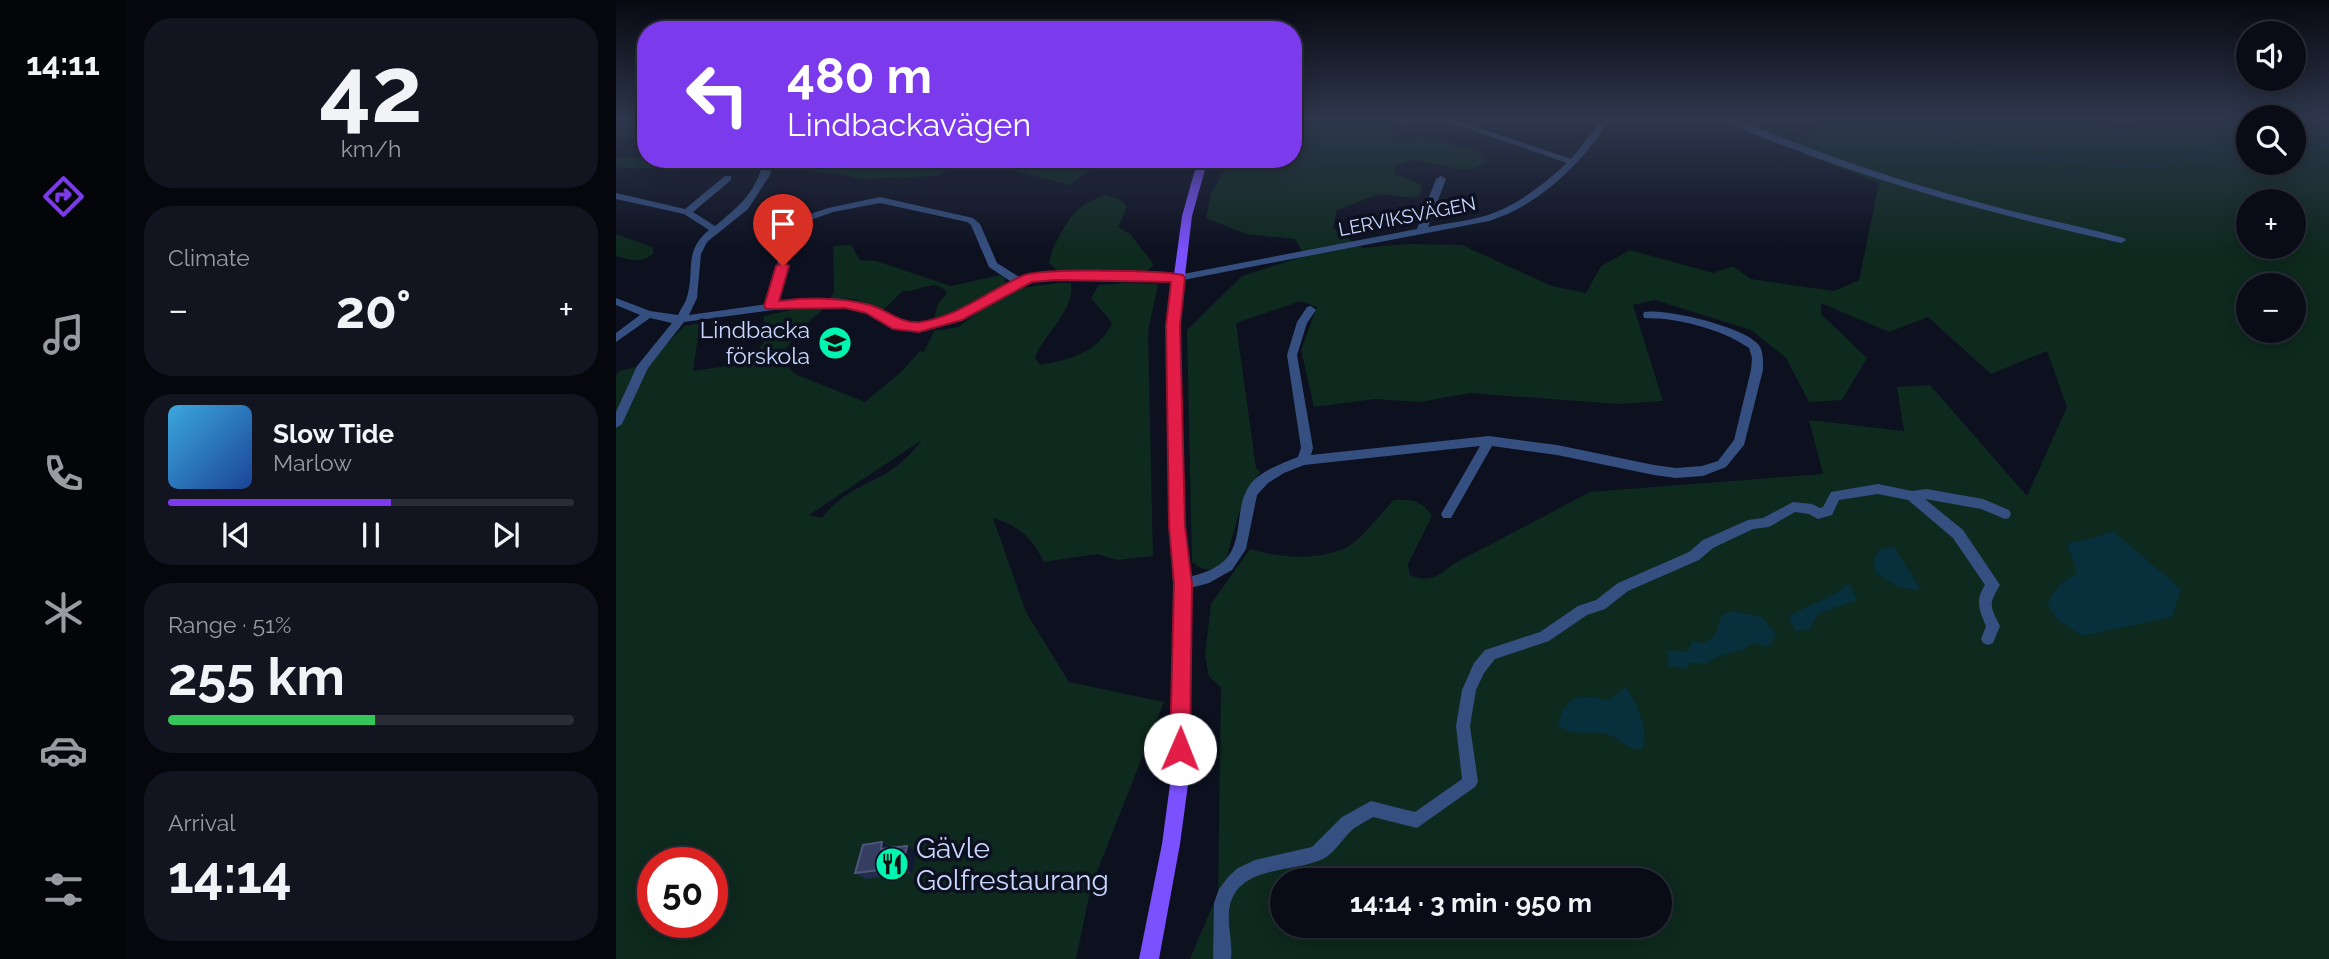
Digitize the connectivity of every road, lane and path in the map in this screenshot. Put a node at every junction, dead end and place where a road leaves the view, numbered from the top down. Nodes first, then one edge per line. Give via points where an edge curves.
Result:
1 (1570, 164) edge
2 (1841, 164) edge
3 (767, 168) edge
4 (1200, 168) edge
5 (728, 178) dead end
6 (1441, 179) dead end
7 (616, 196) edge
8 (687, 212) junction
9 (715, 230) junction
10 (1421, 232) junction
11 (2121, 240) dead end
12 (1178, 278) junction
13 (1019, 282) junction
14 (616, 301) edge
15 (771, 306) junction
16 (1311, 310) dead end
17 (648, 314) junction
18 (1648, 315) dead end
19 (681, 319) junction
20 (616, 338) edge
21 (616, 424) edge
22 (1489, 441) junction
23 (1303, 460) junction
24 (1912, 496) junction
25 (1447, 514) dead end
26 (2005, 514) dead end
27 (1183, 584) junction
28 (1988, 639) dead end
29 (1149, 959) edge
30 (1222, 959) edge

1 - 10 street, LERVIKSVÄGEN via 1547,187 1506,212
2 - 11 street via 1983,207
3 - 9 street via 745,207
4 - 12 main road via 1187,216
5 - 8 street
6 - 10 street
7 - 8 street
8 - 9 street
9 - 19 street via 696,254 692,298
10 - 12 street, LERVIKSVÄGEN
12 - 13 street, LERVIKSVÄGEN via 1045,275
12 - 27 main road via 1173,339 1177,526
13 - 15 street, LERVIKSVÄGEN via 957,317 919,327 898,325 845,303
13 - 15 street via 993,265 970,220 899,202 873,201 770,231 766,241 783,259
14 - 17 street, LERVIKSVÄGEN
15 - 19 street, LERVIKSVÄGEN
16 - 23 street via 1302,322 1292,355 1307,448
17 - 19 street, LERVIKSVÄGEN
17 - 20 street
18 - 22 street via 1734,333 1754,345 1757,370 1740,442 1721,464 1676,473
19 - 21 street via 643,366
22 - 23 street
22 - 25 street
23 - 27 street via 1260,482 1246,501 1244,528 1227,568 1213,578
24 - 26 street via 1955,498
24 - 28 street via 1958,534 1989,576 1993,585 1986,593 1984,608 1993,626
24 - 30 street via 1878,489 1835,496 1828,511 1818,514 1793,506 1623,587 1544,637 1490,654 1469,690 1463,726 1470,782 1417,820 1371,809 1348,823 1319,852 1267,863 1244,875 1226,894 1219,917
27 - 29 main road via 1180,777

